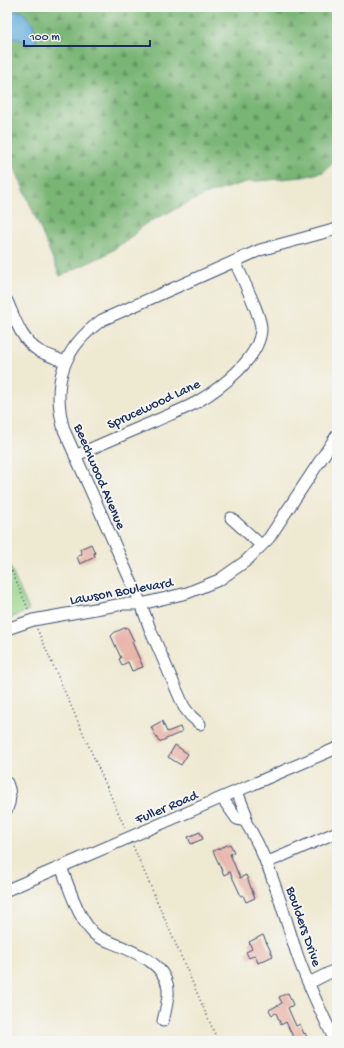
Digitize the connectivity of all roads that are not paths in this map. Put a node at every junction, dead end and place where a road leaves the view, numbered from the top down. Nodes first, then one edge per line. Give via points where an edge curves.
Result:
1 (337, 229) edge
2 (234, 261) junction
3 (7, 301) edge
4 (65, 362) junction
5 (337, 435) edge
6 (75, 456) junction
7 (231, 518) dead end
8 (261, 545) junction
9 (141, 604) junction
10 (7, 629) edge
11 (200, 724) dead end
12 (337, 748) edge
13 (7, 783) edge
14 (237, 792) junction
15 (222, 798) junction
16 (7, 809) edge
17 (245, 821) junction
18 (337, 832) edge
19 (266, 863) junction
20 (61, 867) junction
21 (7, 890) edge
22 (337, 969) edge
23 (309, 983) junction
24 (163, 1021) dead end
25 (336, 1041) edge

1 - 2 street, Beechwood Avenue via 273,246
2 - 4 street, Beechwood Avenue via 102,320 89,329 74,346
2 - 6 street, Sprucewood Lane via 260,319 258,342 249,358 219,387 197,402
3 - 4 street via 25,340 38,350
4 - 6 street, Beechwood Avenue via 58,397 60,418
5 - 8 street, Lawson Boulevard via 269,538
6 - 9 street, Beechwood Avenue
7 - 8 street
8 - 9 street, Lawson Boulevard via 233,571 207,586
9 - 10 street, Lawson Boulevard via 123,604 33,620
9 - 11 street, Beechwood Avenue via 184,707
12 - 14 street, Fuller Road
13 - 16 street via 10,796
14 - 15 street, Fuller Road
14 - 17 street, Boulders Drive via 246,814
15 - 17 street, Boulders Drive via 238,819
15 - 20 street, Fuller Road
17 - 19 street, Boulders Drive
18 - 19 street
19 - 23 street, Boulders Drive
20 - 21 street, Fuller Road
20 - 24 street via 82,916 93,933 148,960 163,973 168,996
22 - 23 street
23 - 25 street, Boulders Drive

